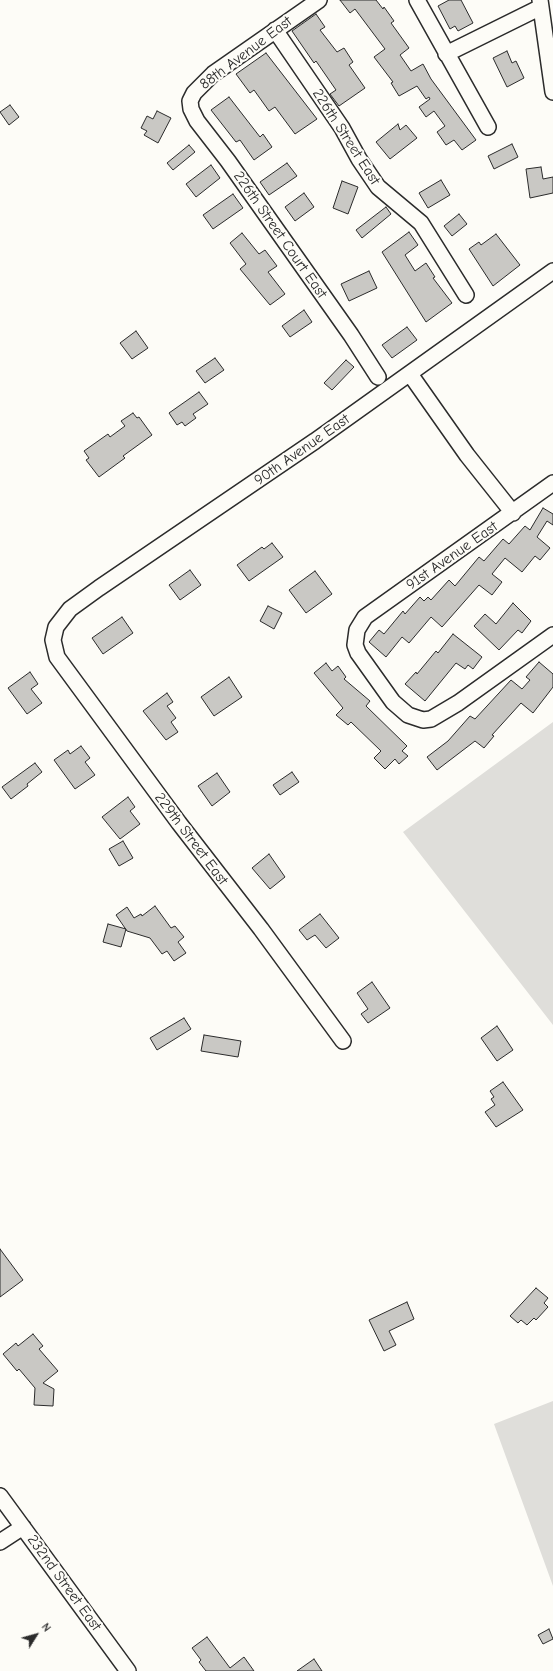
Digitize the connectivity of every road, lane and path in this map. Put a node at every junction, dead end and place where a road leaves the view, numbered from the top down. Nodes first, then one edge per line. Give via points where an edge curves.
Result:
1 (319, 0) edge
2 (417, 0) edge
3 (540, 3) edge
4 (275, 30) junction
5 (446, 54) junction
6 (553, 92) edge
7 (194, 93) joint
8 (488, 127) dead end
9 (553, 272) edge
10 (466, 295) dead end
11 (410, 374) junction
12 (378, 377) dead end
13 (553, 483) edge
14 (513, 513) junction
15 (55, 631) joint
16 (553, 635) edge
17 (343, 1041) dead end
18 (0, 1496) edge
19 (23, 1527) junction
20 (0, 1542) edge
21 (128, 1671) edge

1 - 4 street, 88th Avenue East
2 - 5 street
3 - 5 street
3 - 6 street
4 - 7 street, 88th Avenue East via 213,74
4 - 10 street, 226th Street East via 342,128 378,187 421,223
5 - 8 street
7 - 12 street, 226th Street Court East via 190,101 197,121 228,161
9 - 11 street, 90th Avenue East
11 - 14 street via 467,455
11 - 15 street, 90th Avenue East via 196,524 98,588 70,609 60,620
13 - 14 street, 91st Avenue East
14 - 16 street, 91st Avenue East via 376,609 361,623 355,645 394,702 408,715 417,719 431,719
15 - 17 street, 229th Street East via 53,640 57,657
18 - 19 street, 232nd Street East
19 - 20 street
19 - 21 street, 232nd Street East

